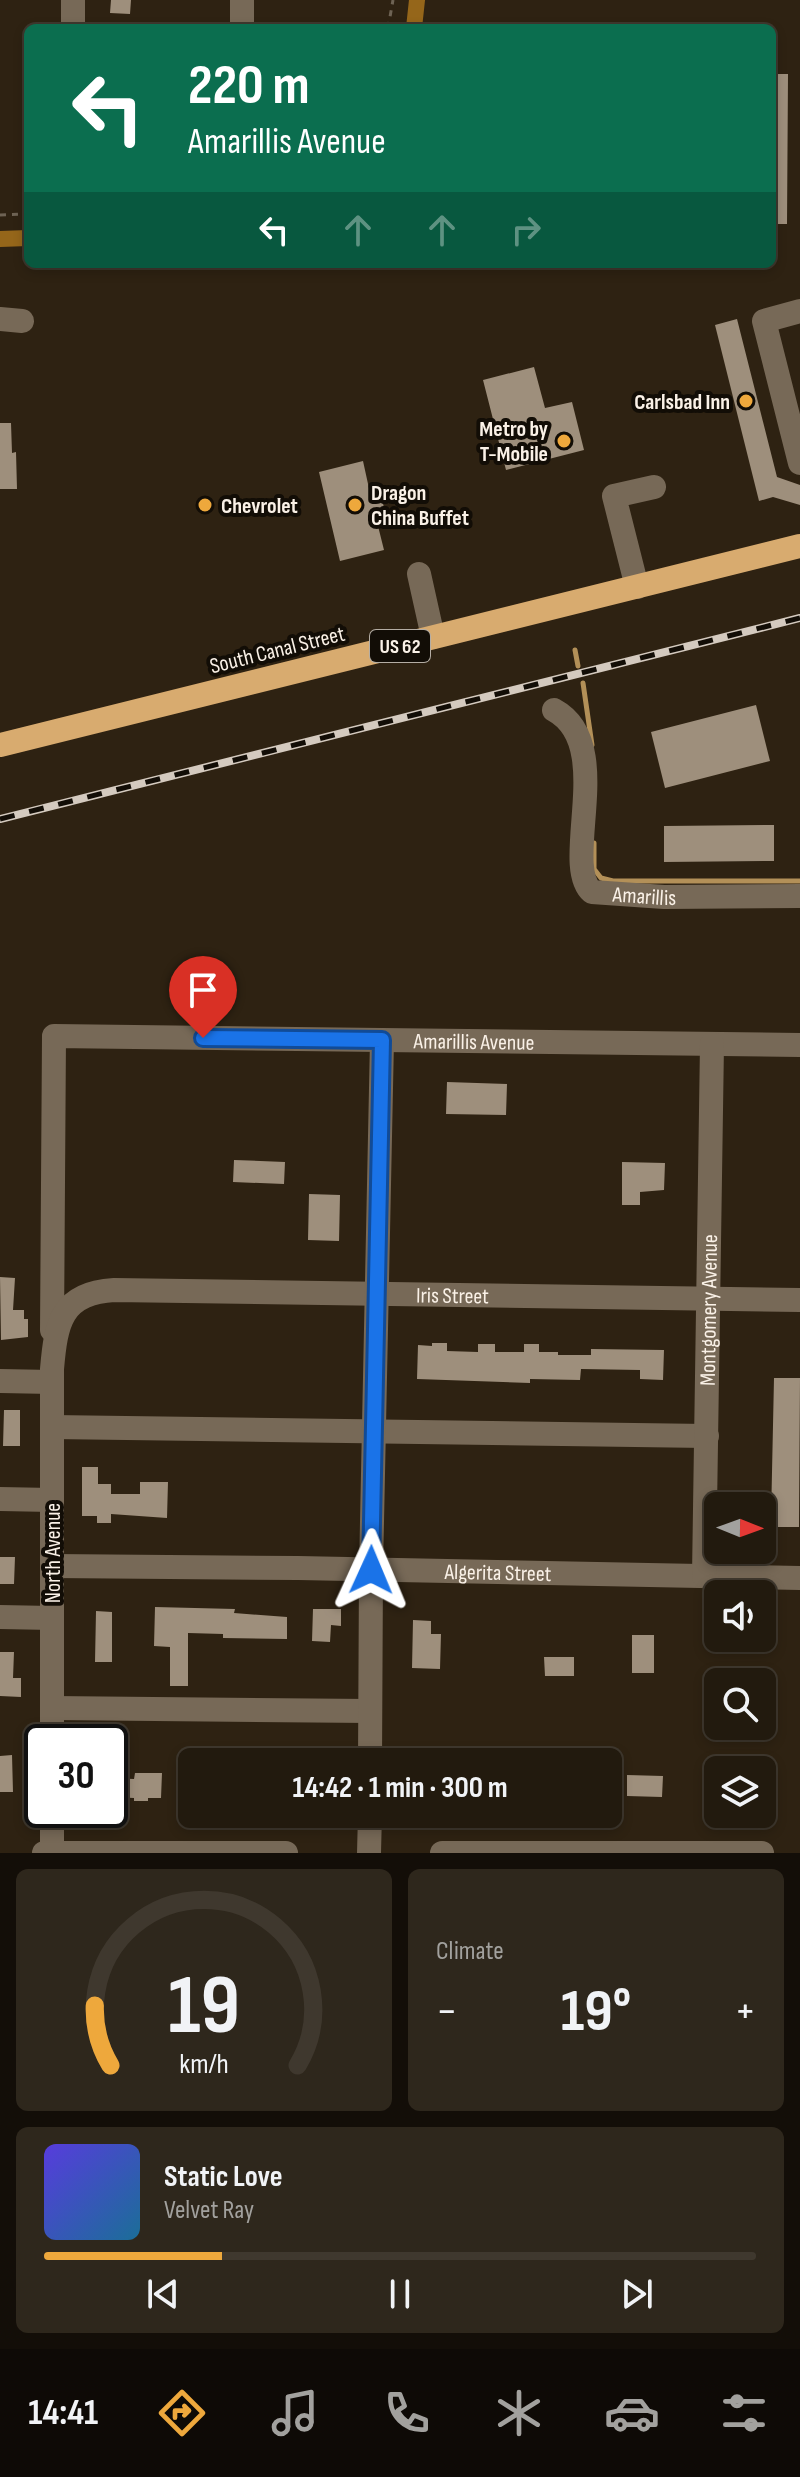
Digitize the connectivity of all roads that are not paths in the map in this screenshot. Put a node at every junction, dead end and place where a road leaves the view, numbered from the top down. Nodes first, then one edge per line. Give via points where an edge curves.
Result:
1 (73, 0) edge
2 (242, 0) edge
3 (73, 24) edge
4 (242, 24) edge
5 (800, 311) edge
6 (800, 463) edge
7 (654, 487) dead end
8 (800, 546) edge
9 (419, 574) dead end
10 (637, 587) junction
11 (433, 637) junction
12 (554, 710) dead end
13 (0, 745) edge
14 (800, 896) edge
15 (54, 1036) joint
16 (382, 1040) junction
17 (712, 1044) junction
18 (800, 1045) edge
19 (376, 1294) junction
20 (710, 1297) junction
21 (800, 1300) edge
22 (65, 1310) joint
23 (52, 1373) junction
24 (0, 1381) edge
25 (52, 1427) junction
26 (373, 1431) junction
27 (707, 1436) junction
28 (0, 1499) edge
29 (52, 1500) junction
30 (52, 1566) junction
31 (371, 1570) junction
32 (704, 1576) junction
33 (800, 1578) edge
34 (0, 1617) edge
35 (52, 1618) junction
36 (52, 1708) junction
37 (370, 1711) junction
38 (52, 1724) edge
39 (370, 1748) edge
40 (52, 1828) edge
41 (370, 1828) edge
42 (697, 1852) edge
43 (44, 1853) edge
44 (52, 1853) edge
45 (286, 1853) edge
46 (369, 1853) edge
47 (442, 1853) edge
48 (762, 1853) edge

1 - 3 street
2 - 4 street
5 - 6 street via 764,321
7 - 10 street via 614,496
8 - 10 highway, South Canal Street / US 62
9 - 11 street
10 - 11 highway, South Canal Street / US 62
11 - 13 highway, South Canal Street / US 62
12 - 14 street, Amarillis via 575,728 583,753 582,864 592,892
15 - 16 street, Amarillis Avenue
15 - 23 street, North Avenue
16 - 17 street, Amarillis Avenue
16 - 19 street
17 - 18 street, Amarillis Avenue
17 - 20 street, Montgomery Avenue
19 - 20 street, Iris Street
19 - 22 street, Iris Street via 94,1291
19 - 26 street
20 - 21 street, Iris Street
20 - 27 street, Montgomery Avenue
22 - 23 street, North Avenue via 57,1328
23 - 24 street
23 - 25 street, North Avenue
25 - 26 street
25 - 29 street, North Avenue
26 - 27 street
26 - 31 street
27 - 32 street, Montgomery Avenue
28 - 29 street
29 - 30 street, North Avenue
30 - 31 street, Algerita Street
30 - 35 street, North Avenue
31 - 32 street, Algerita Street
31 - 37 street
32 - 33 street, Algerita Street
34 - 35 street
35 - 36 street, North Avenue
36 - 37 street
36 - 38 street, North Avenue
37 - 39 street
40 - 44 street
41 - 46 street
42 - 47 street
42 - 48 street
43 - 44 street
44 - 45 street

